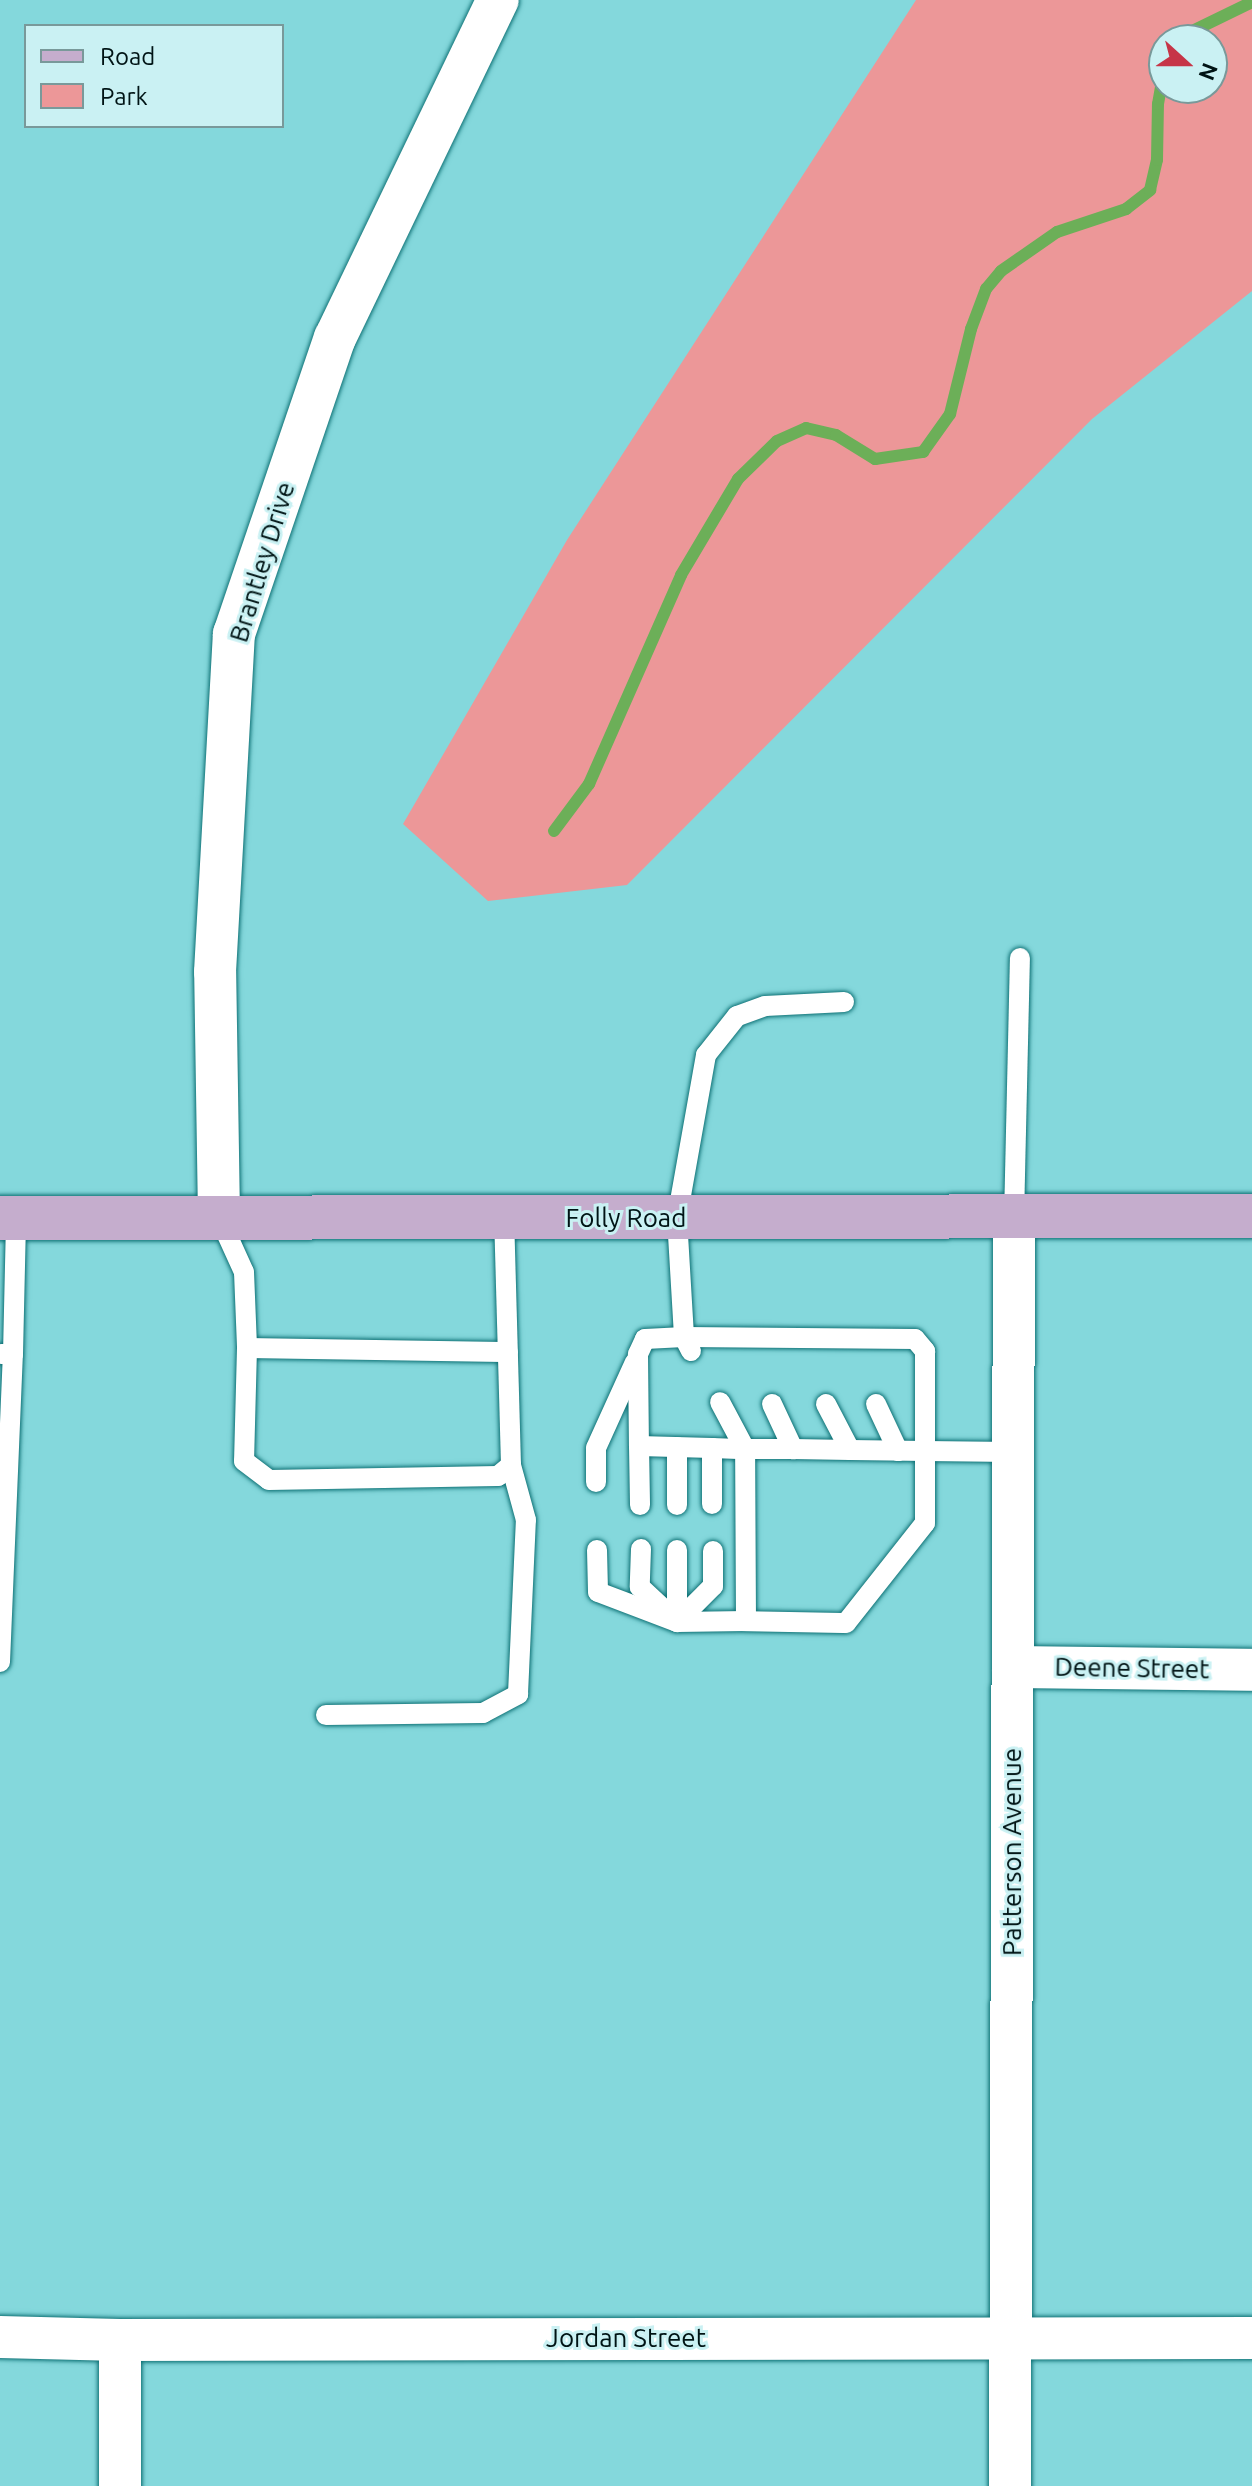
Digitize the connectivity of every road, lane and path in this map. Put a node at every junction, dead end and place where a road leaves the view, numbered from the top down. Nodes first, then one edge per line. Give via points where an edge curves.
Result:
1 (498, 0) edge
2 (1020, 958) dead end
3 (844, 1002) dead end
4 (1252, 1216) edge
5 (219, 1217) junction
6 (8, 1218) edge
7 (504, 1218) junction
8 (677, 1218) junction
9 (1014, 1219) junction
10 (688, 1344) junction
11 (247, 1348) junction
12 (508, 1352) junction
13 (6, 1354) edge
14 (638, 1354) junction
15 (720, 1402) dead end
16 (772, 1404) dead end
17 (826, 1404) dead end
18 (876, 1404) dead end
19 (639, 1446) junction
20 (677, 1447) junction
21 (712, 1448) junction
22 (745, 1449) junction
23 (793, 1449) junction
24 (850, 1450) junction
25 (898, 1451) junction
26 (925, 1451) junction
27 (1013, 1452) junction
28 (511, 1465) junction
29 (596, 1482) dead end
30 (712, 1504) dead end
31 (640, 1505) dead end
32 (677, 1505) dead end
33 (641, 1549) dead end
34 (597, 1550) dead end
35 (677, 1550) dead end
36 (713, 1551) dead end
37 (746, 1621) junction
38 (677, 1622) junction
39 (0, 1662) edge
40 (1013, 1667) junction
41 (1252, 1670) edge
42 (326, 1715) dead end
43 (1010, 2336) junction
44 (0, 2337) edge
45 (1252, 2338) edge
46 (120, 2340) junction
47 (120, 2486) edge
48 (1010, 2486) edge

1 - 5 street, Brantley Drive via 335,338 234,634 215,972
2 - 9 lane
3 - 8 lane via 765,1006 737,1016 706,1055
4 - 9 main road, Folly Road
5 - 6 main road, Folly Road
5 - 7 main road, Folly Road
5 - 11 lane via 244,1272
6 - 13 lane
7 - 8 main road, Folly Road
7 - 12 lane
8 - 9 main road, Folly Road
8 - 10 lane
9 - 27 street, Patterson Avenue
10 - 14 lane via 645,1339
10 - 26 lane via 915,1339 925,1351
11 - 12 lane
11 - 28 lane via 244,1461 269,1480 498,1476
12 - 28 lane
13 - 39 lane
14 - 19 lane
14 - 29 lane via 596,1448
15 - 22 lane
16 - 23 lane
17 - 24 lane
18 - 25 lane
19 - 20 lane
19 - 31 lane
20 - 21 lane
20 - 32 lane
21 - 22 lane
21 - 30 lane
22 - 23 lane
22 - 37 lane
23 - 24 lane
24 - 25 lane
25 - 26 lane
26 - 27 lane
26 - 37 lane via 925,1523 846,1623
27 - 40 street, Patterson Avenue
28 - 42 lane via 526,1520 518,1694 483,1713
33 - 38 lane via 640,1587
34 - 38 lane via 598,1592
35 - 38 lane
36 - 38 lane via 713,1586
37 - 38 lane
40 - 41 street, Deene Street
40 - 43 street, Patterson Avenue
43 - 45 street, Jordan Street
43 - 46 street, Jordan Street
43 - 48 street, Patterson Avenue
44 - 46 street, Jordan Street
46 - 47 street

